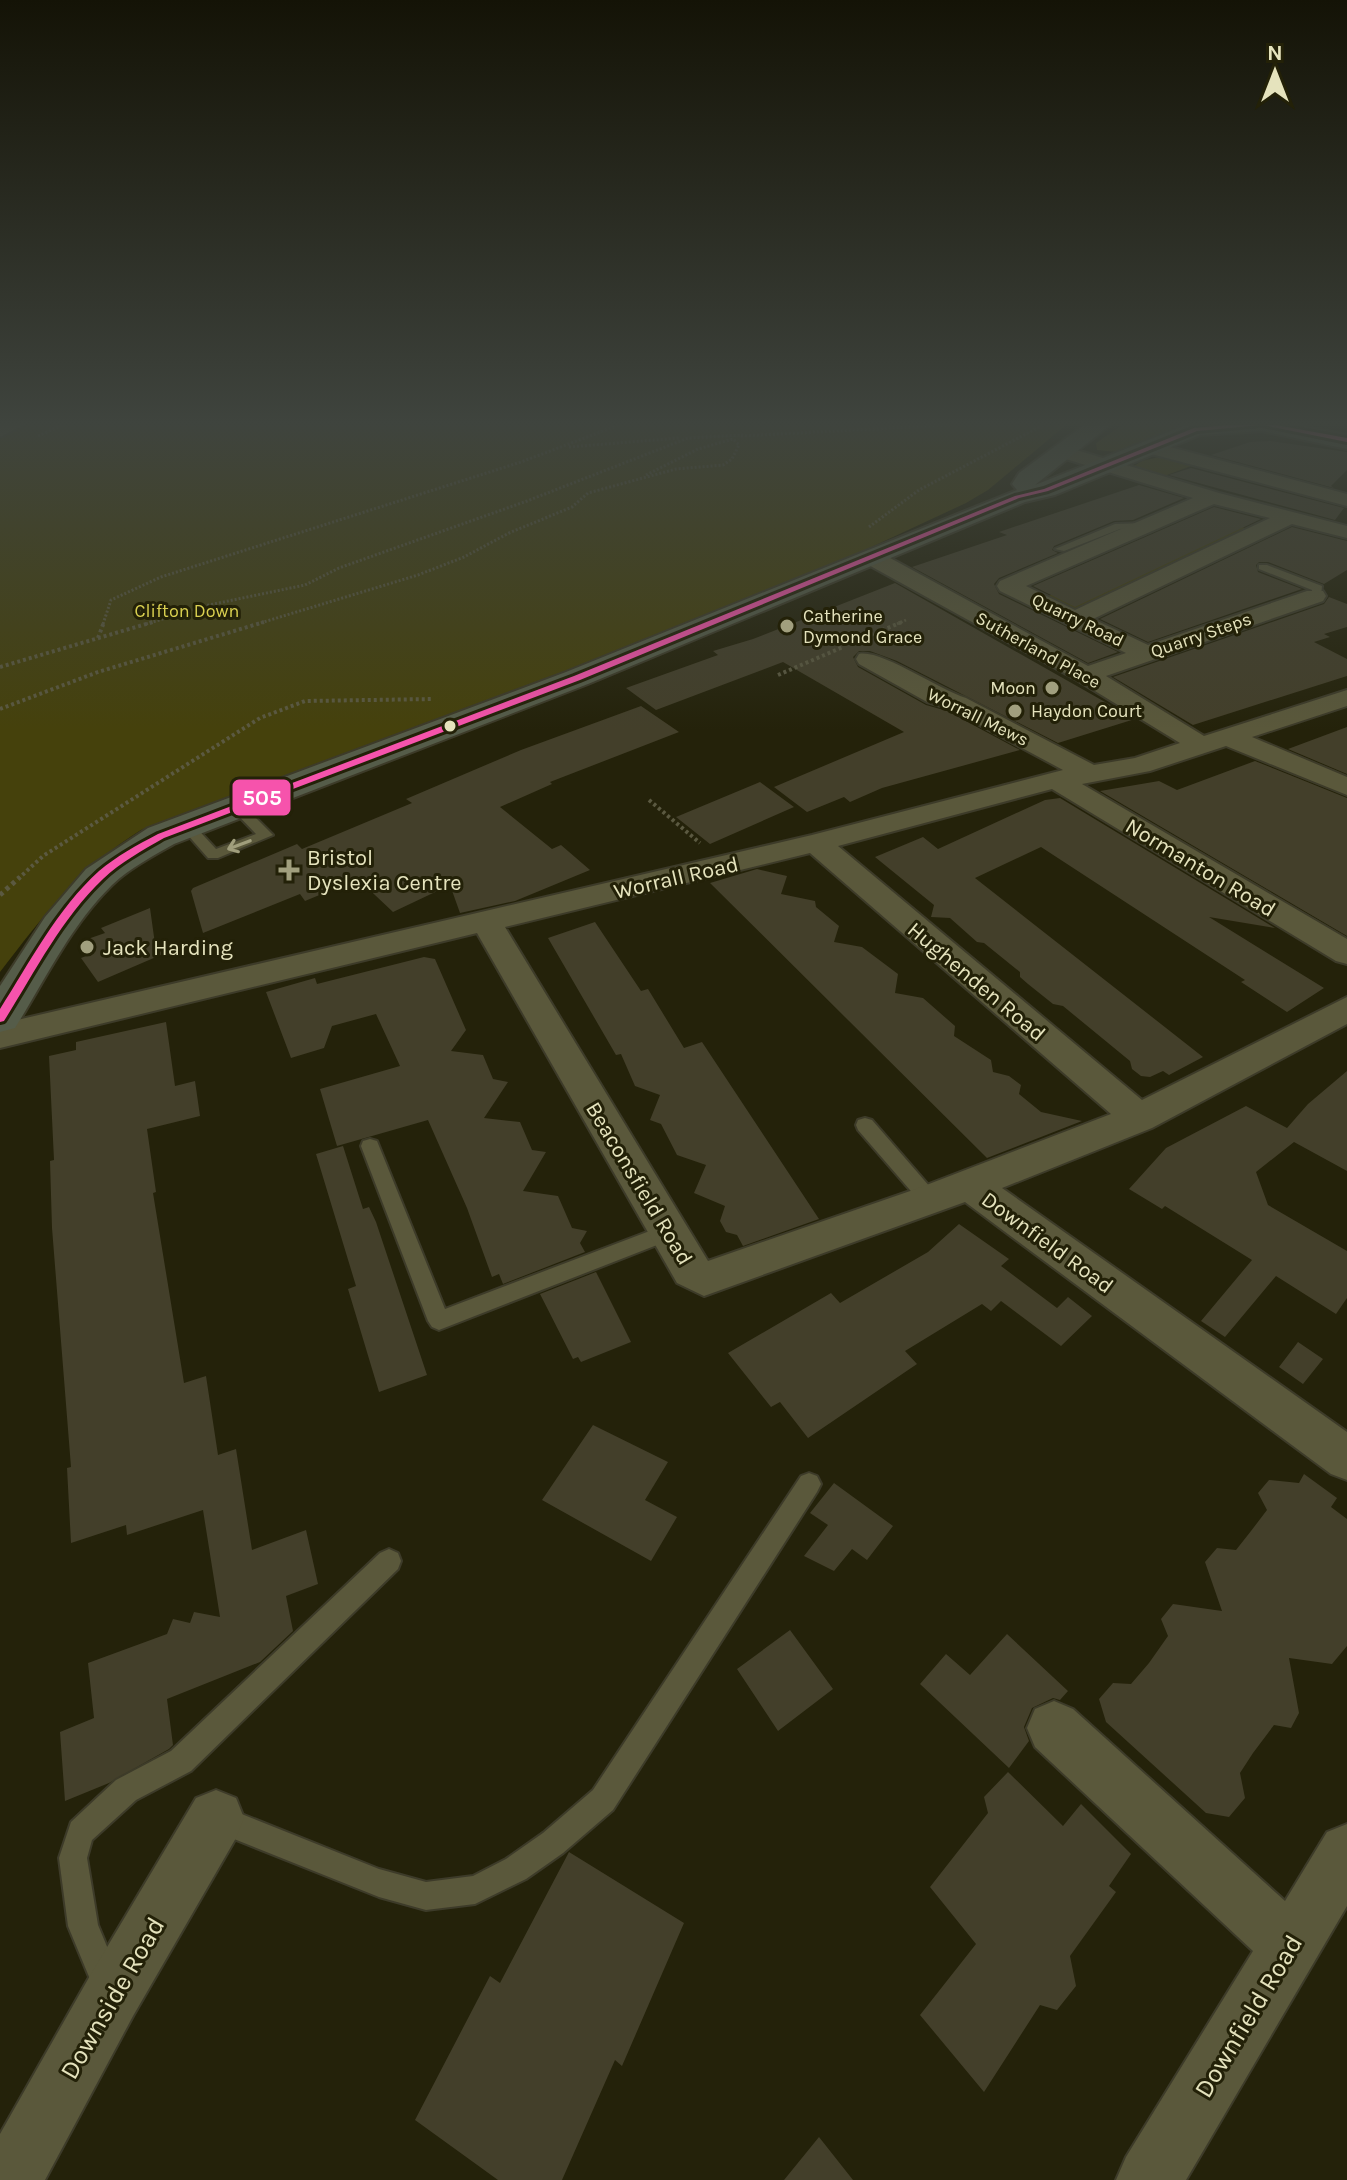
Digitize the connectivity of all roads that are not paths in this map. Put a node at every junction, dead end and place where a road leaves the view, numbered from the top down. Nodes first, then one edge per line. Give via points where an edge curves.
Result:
1 (922, 527) edge
2 (1117, 527) edge
3 (1145, 527) edge
4 (1269, 527) edge
5 (1327, 527) edge
6 (1347, 532) edge
7 (864, 545) junction
8 (1060, 549) dead end
9 (1263, 567) dead end
10 (1315, 596) joint
11 (1076, 618) junction
12 (1147, 654) junction
13 (868, 659) dead end
14 (1086, 675) junction
15 (1347, 698) edge
16 (1214, 741) junction
17 (1088, 773) junction
18 (1056, 780) junction
19 (1347, 787) edge
20 (816, 843) junction
21 (486, 922) junction
22 (1347, 953) edge
23 (1347, 1009) edge
24 (0, 1018) edge
25 (0, 1036) edge
26 (1139, 1118) junction
27 (865, 1125) dead end
28 (370, 1146) dead end
29 (970, 1185) junction
30 (930, 1200) junction
31 (668, 1232) junction
32 (1347, 1459) edge
33 (809, 1484) dead end
34 (389, 1561) dead end
35 (1054, 1728) dead end
36 (216, 1818) joint
37 (1347, 1852) edge
38 (1291, 1946) junction
39 (112, 1995) junction
40 (10, 2180) edge
41 (1149, 2180) edge

1 - 7 main road
2 - 8 lane
3 - 11 street, Quarry Road via 1008,586
4 - 11 street
5 - 6 street
7 - 14 street, Sutherland Place
7 - 24 main road via 577,678 186,825 122,858 78,901
9 - 10 lane via 1318,588
10 - 12 street, Quarry Steps
11 - 12 street, Quarry Road
12 - 14 street, Quarry Steps
13 - 17 street, Worrall Mews
14 - 16 street, Sutherland Place
15 - 16 street, Worrall Road
16 - 17 street, Worrall Road via 1140,765
16 - 19 street, Sutherland Place
17 - 18 street, Worrall Road
18 - 20 street, Worrall Road
18 - 22 street, Normanton Road
20 - 21 street, Worrall Road
20 - 26 street, Hughenden Road
21 - 25 street, Worrall Road
21 - 31 street, Beaconsfield Road
23 - 26 street, Downfield Road
26 - 29 street, Downfield Road
27 - 30 lane
28 - 31 lane via 439,1321
29 - 30 street, Beaconsfield Road
29 - 32 street, Downfield Road
30 - 31 street, Beaconsfield Road via 704,1279 691,1271
33 - 36 lane via 603,1800 516,1869 475,1890 426,1896 379,1883
34 - 39 lane via 181,1761 126,1790 81,1832 73,1858 83,1926
35 - 38 street
36 - 39 street, Downside Road
37 - 38 street, Downfield Road
38 - 41 street, Downfield Road
39 - 40 street, Downside Road

